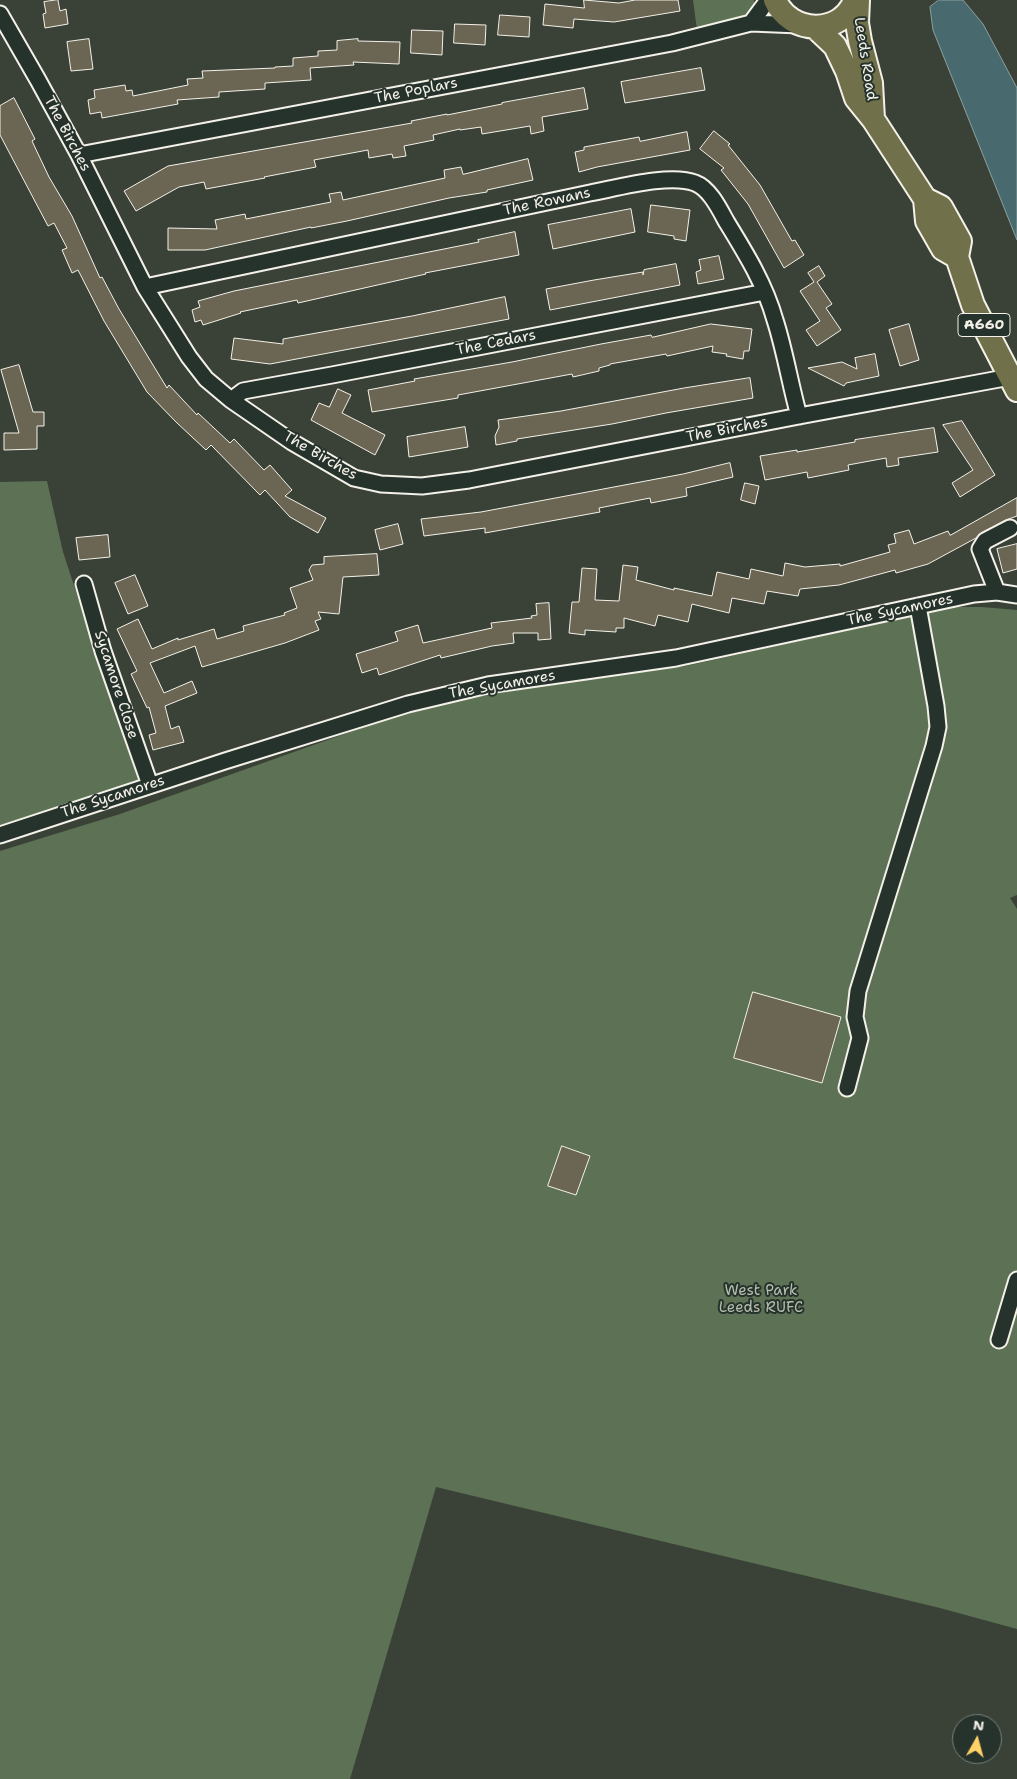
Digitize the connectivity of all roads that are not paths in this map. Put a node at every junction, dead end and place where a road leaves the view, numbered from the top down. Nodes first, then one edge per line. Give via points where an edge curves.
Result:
1 (768, 0) edge
2 (775, 0) edge
3 (857, 0) edge
4 (0, 14) edge
5 (751, 23) junction
6 (810, 27) junction
7 (873, 119) junction
8 (79, 155) junction
9 (145, 286) junction
10 (765, 292) junction
11 (1014, 384) edge
12 (231, 400) junction
13 (799, 416) junction
14 (1010, 528) dead end
15 (84, 584) dead end
16 (996, 592) junction
17 (1017, 595) edge
18 (918, 606) junction
19 (150, 785) junction
20 (0, 835) edge
21 (846, 1088) dead end
22 (1017, 1280) edge
23 (999, 1340) dead end

1 - 5 street
2 - 6 highway, Leeds Road via 789,18
3 - 6 highway via 838,21 827,26
3 - 7 highway, Leeds Road / A660 via 860,40 871,83
4 - 8 street, The Birches
5 - 6 street, The Poplars
5 - 8 street, The Poplars via 672,43
6 - 7 highway, Leeds Road / A660 via 835,46 856,98
7 - 11 highway, Leeds Road / A660 via 925,199 941,207 960,241 957,258 973,305
8 - 9 street, The Birches
9 - 10 street, The Rowans via 590,193 678,180 696,183 707,192 748,256
9 - 12 street, The Birches via 189,357 206,379
10 - 12 street, The Cedars via 261,386 243,391
10 - 13 street, The Rowans
11 - 13 street, The Birches
12 - 13 street, The Birches via 300,447 354,478 381,484 422,486 469,480
14 - 16 street via 985,542 980,550
15 - 19 street, Sycamore Close
16 - 17 street, The Sycamores
16 - 18 street, The Sycamores
18 - 19 street, The Sycamores via 676,658 479,687 408,704
18 - 21 street via 938,727 858,991 855,1017 860,1038
19 - 20 street, The Sycamores
22 - 23 street

